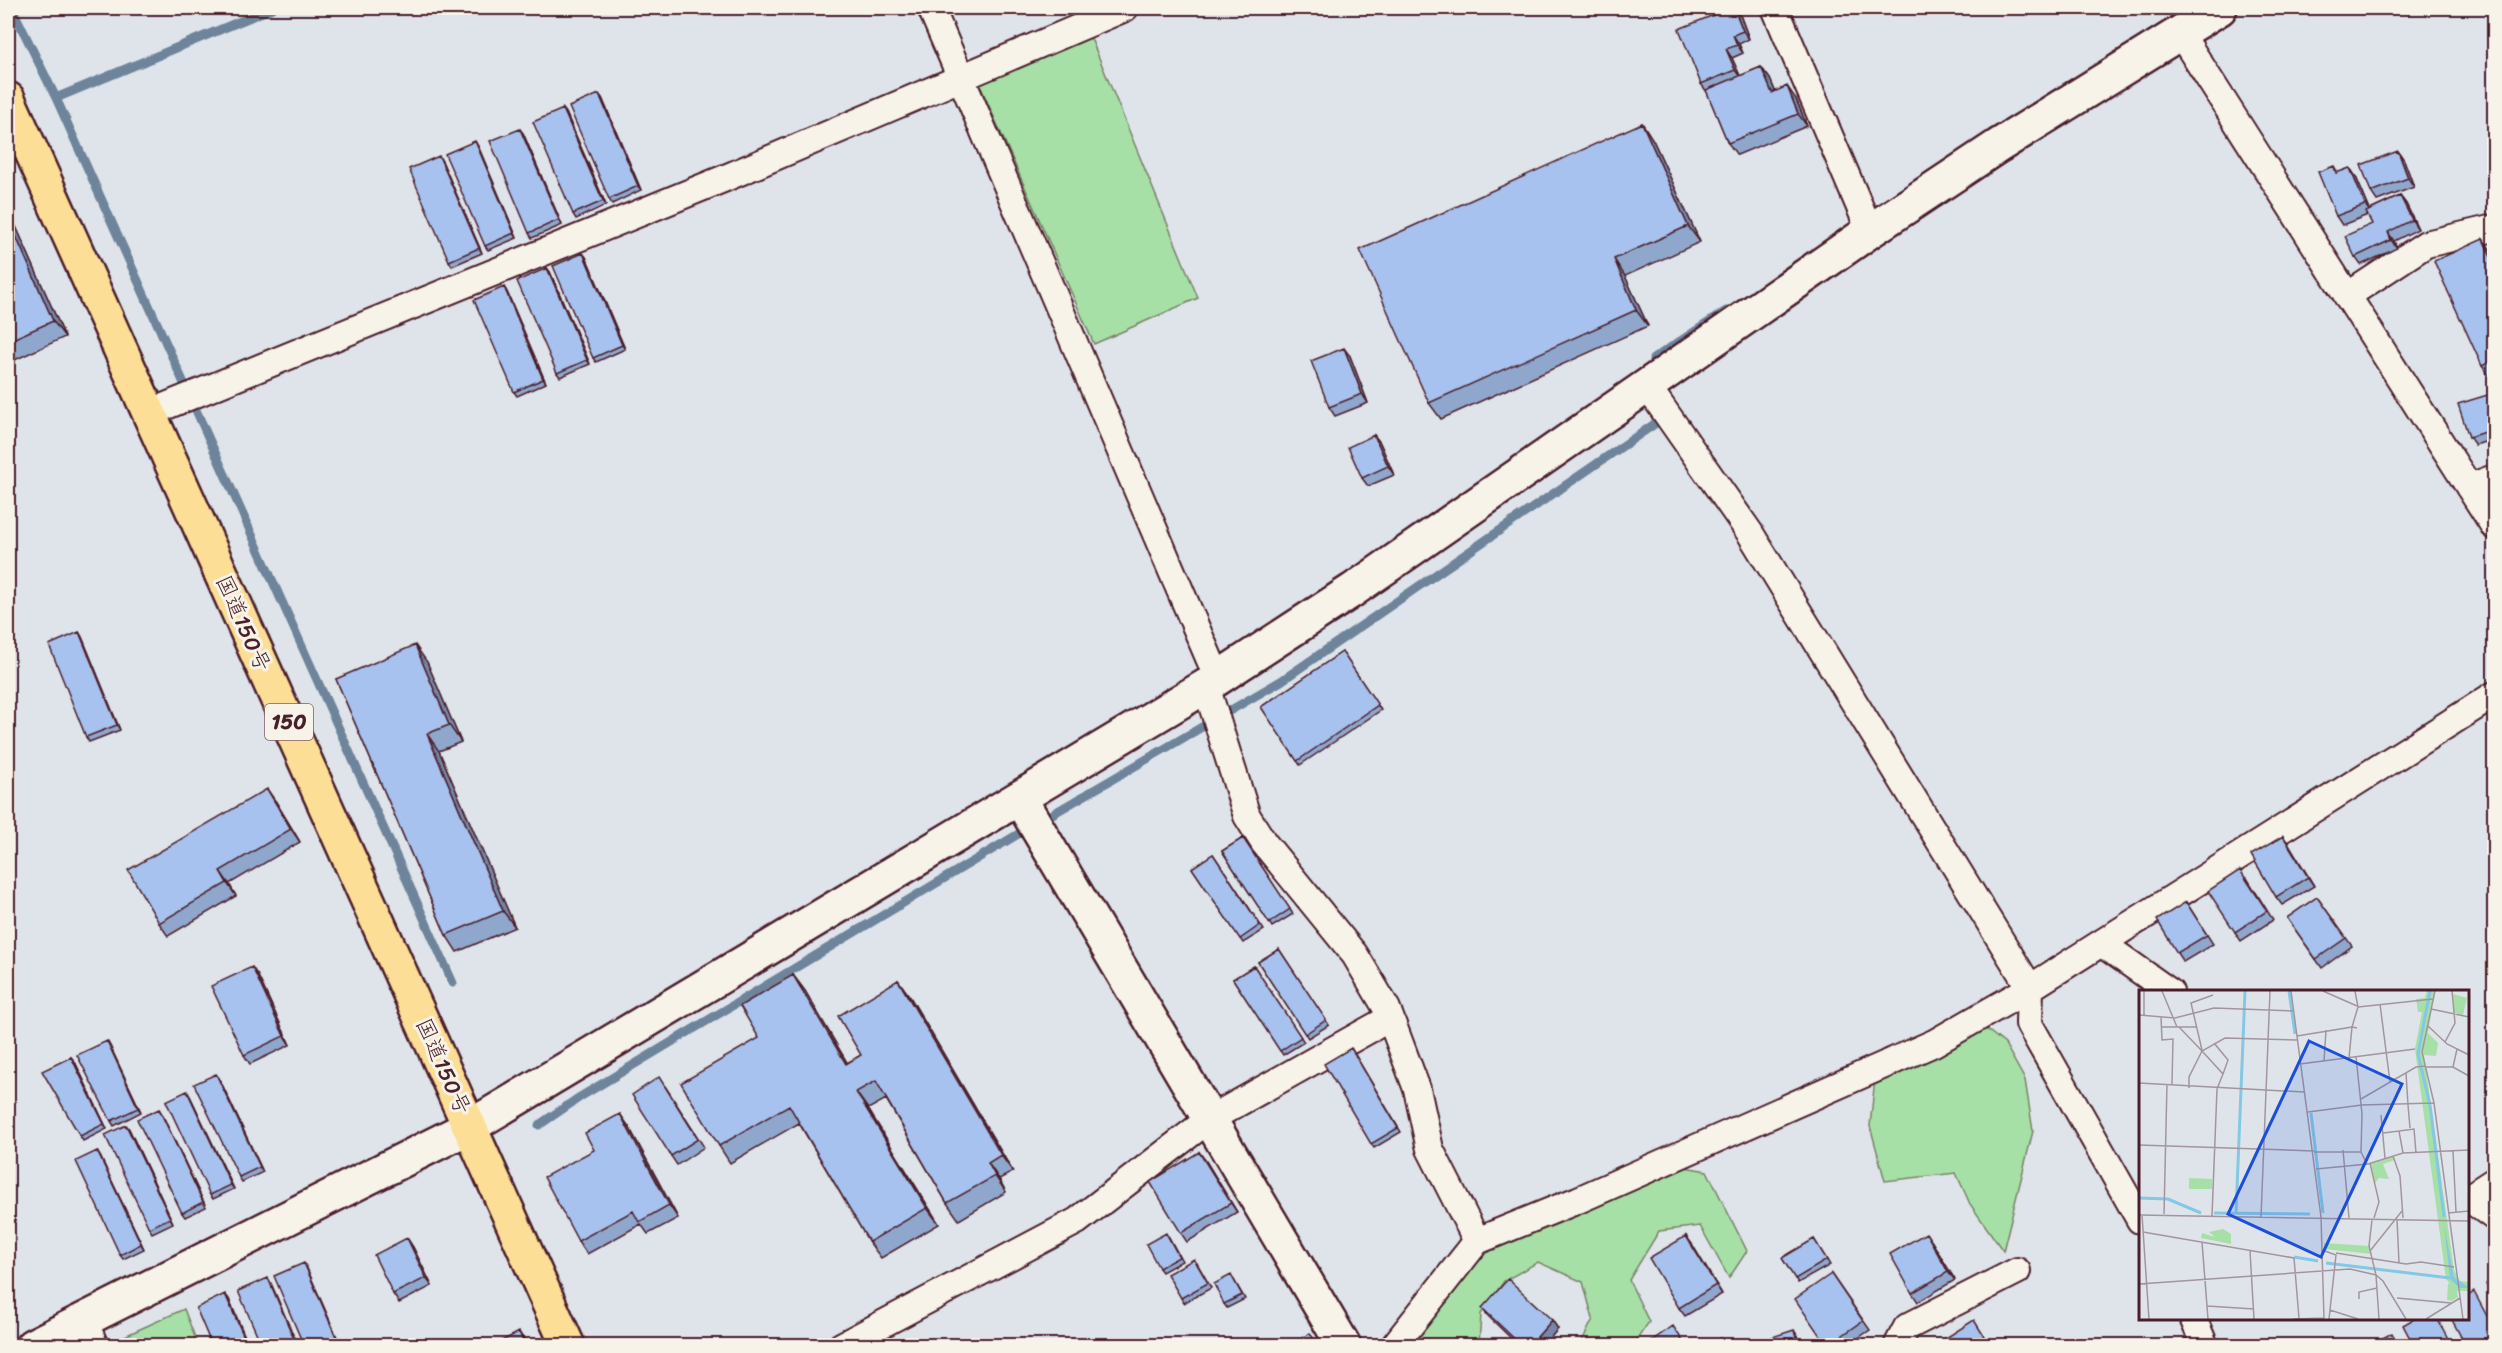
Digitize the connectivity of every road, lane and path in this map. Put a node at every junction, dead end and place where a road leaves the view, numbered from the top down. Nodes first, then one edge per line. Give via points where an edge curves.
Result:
1 (932, 8) edge
2 (1125, 8) edge
3 (1775, 8) edge
4 (2220, 8) edge
5 (2180, 33) junction
6 (961, 77) junction
7 (8, 99) edge
8 (2494, 228) edge
9 (1870, 231) junction
10 (2347, 296) junction
11 (1647, 386) junction
12 (149, 413) junction
13 (2494, 478) edge
14 (2469, 487) junction
15 (2494, 526) edge
16 (1212, 682) junction
17 (2494, 695) edge
18 (1020, 799) junction
19 (2101, 943) junction
20 (2030, 988) junction
21 (2167, 990) edge
22 (1390, 1018) junction
23 (1208, 1120) junction
24 (471, 1126) junction
25 (2494, 1181) edge
26 (2469, 1197) edge
27 (2469, 1199) edge
28 (2494, 1217) edge
29 (2139, 1218) edge
30 (1477, 1241) junction
31 (2017, 1271) dead end
32 (2194, 1320) edge
33 (89, 1332) edge
34 (32, 1346) edge
35 (568, 1346) edge
36 (841, 1346) edge
37 (1344, 1346) edge
38 (1394, 1346) edge
39 (1897, 1346) edge
40 (2205, 1346) edge

1 - 6 street
2 - 6 street
3 - 9 street
4 - 5 street
5 - 9 street
5 - 10 street
6 - 12 street via 723,179
6 - 16 street
7 - 12 highway, 国道150号 / 150
8 - 10 street via 2427,244
9 - 11 street
10 - 14 street
11 - 16 street via 1363,584
11 - 20 street via 1749,533
12 - 24 highway, 国道150号 / 150
13 - 14 street
14 - 15 street
16 - 18 street
16 - 22 street via 1247,816 1264,843 1355,955
17 - 19 street
18 - 23 street
18 - 24 street
19 - 20 street
19 - 21 street
20 - 29 street via 2029,1024
20 - 30 street via 1934,1043
22 - 23 street
22 - 30 street via 1417,1089 1430,1149
23 - 36 street via 1077,1221
23 - 37 street
24 - 33 street
24 - 35 highway, 国道150号 / 150
25 - 26 street
27 - 28 street
30 - 38 street
31 - 39 street via 1906,1327
32 - 40 street
33 - 34 street

